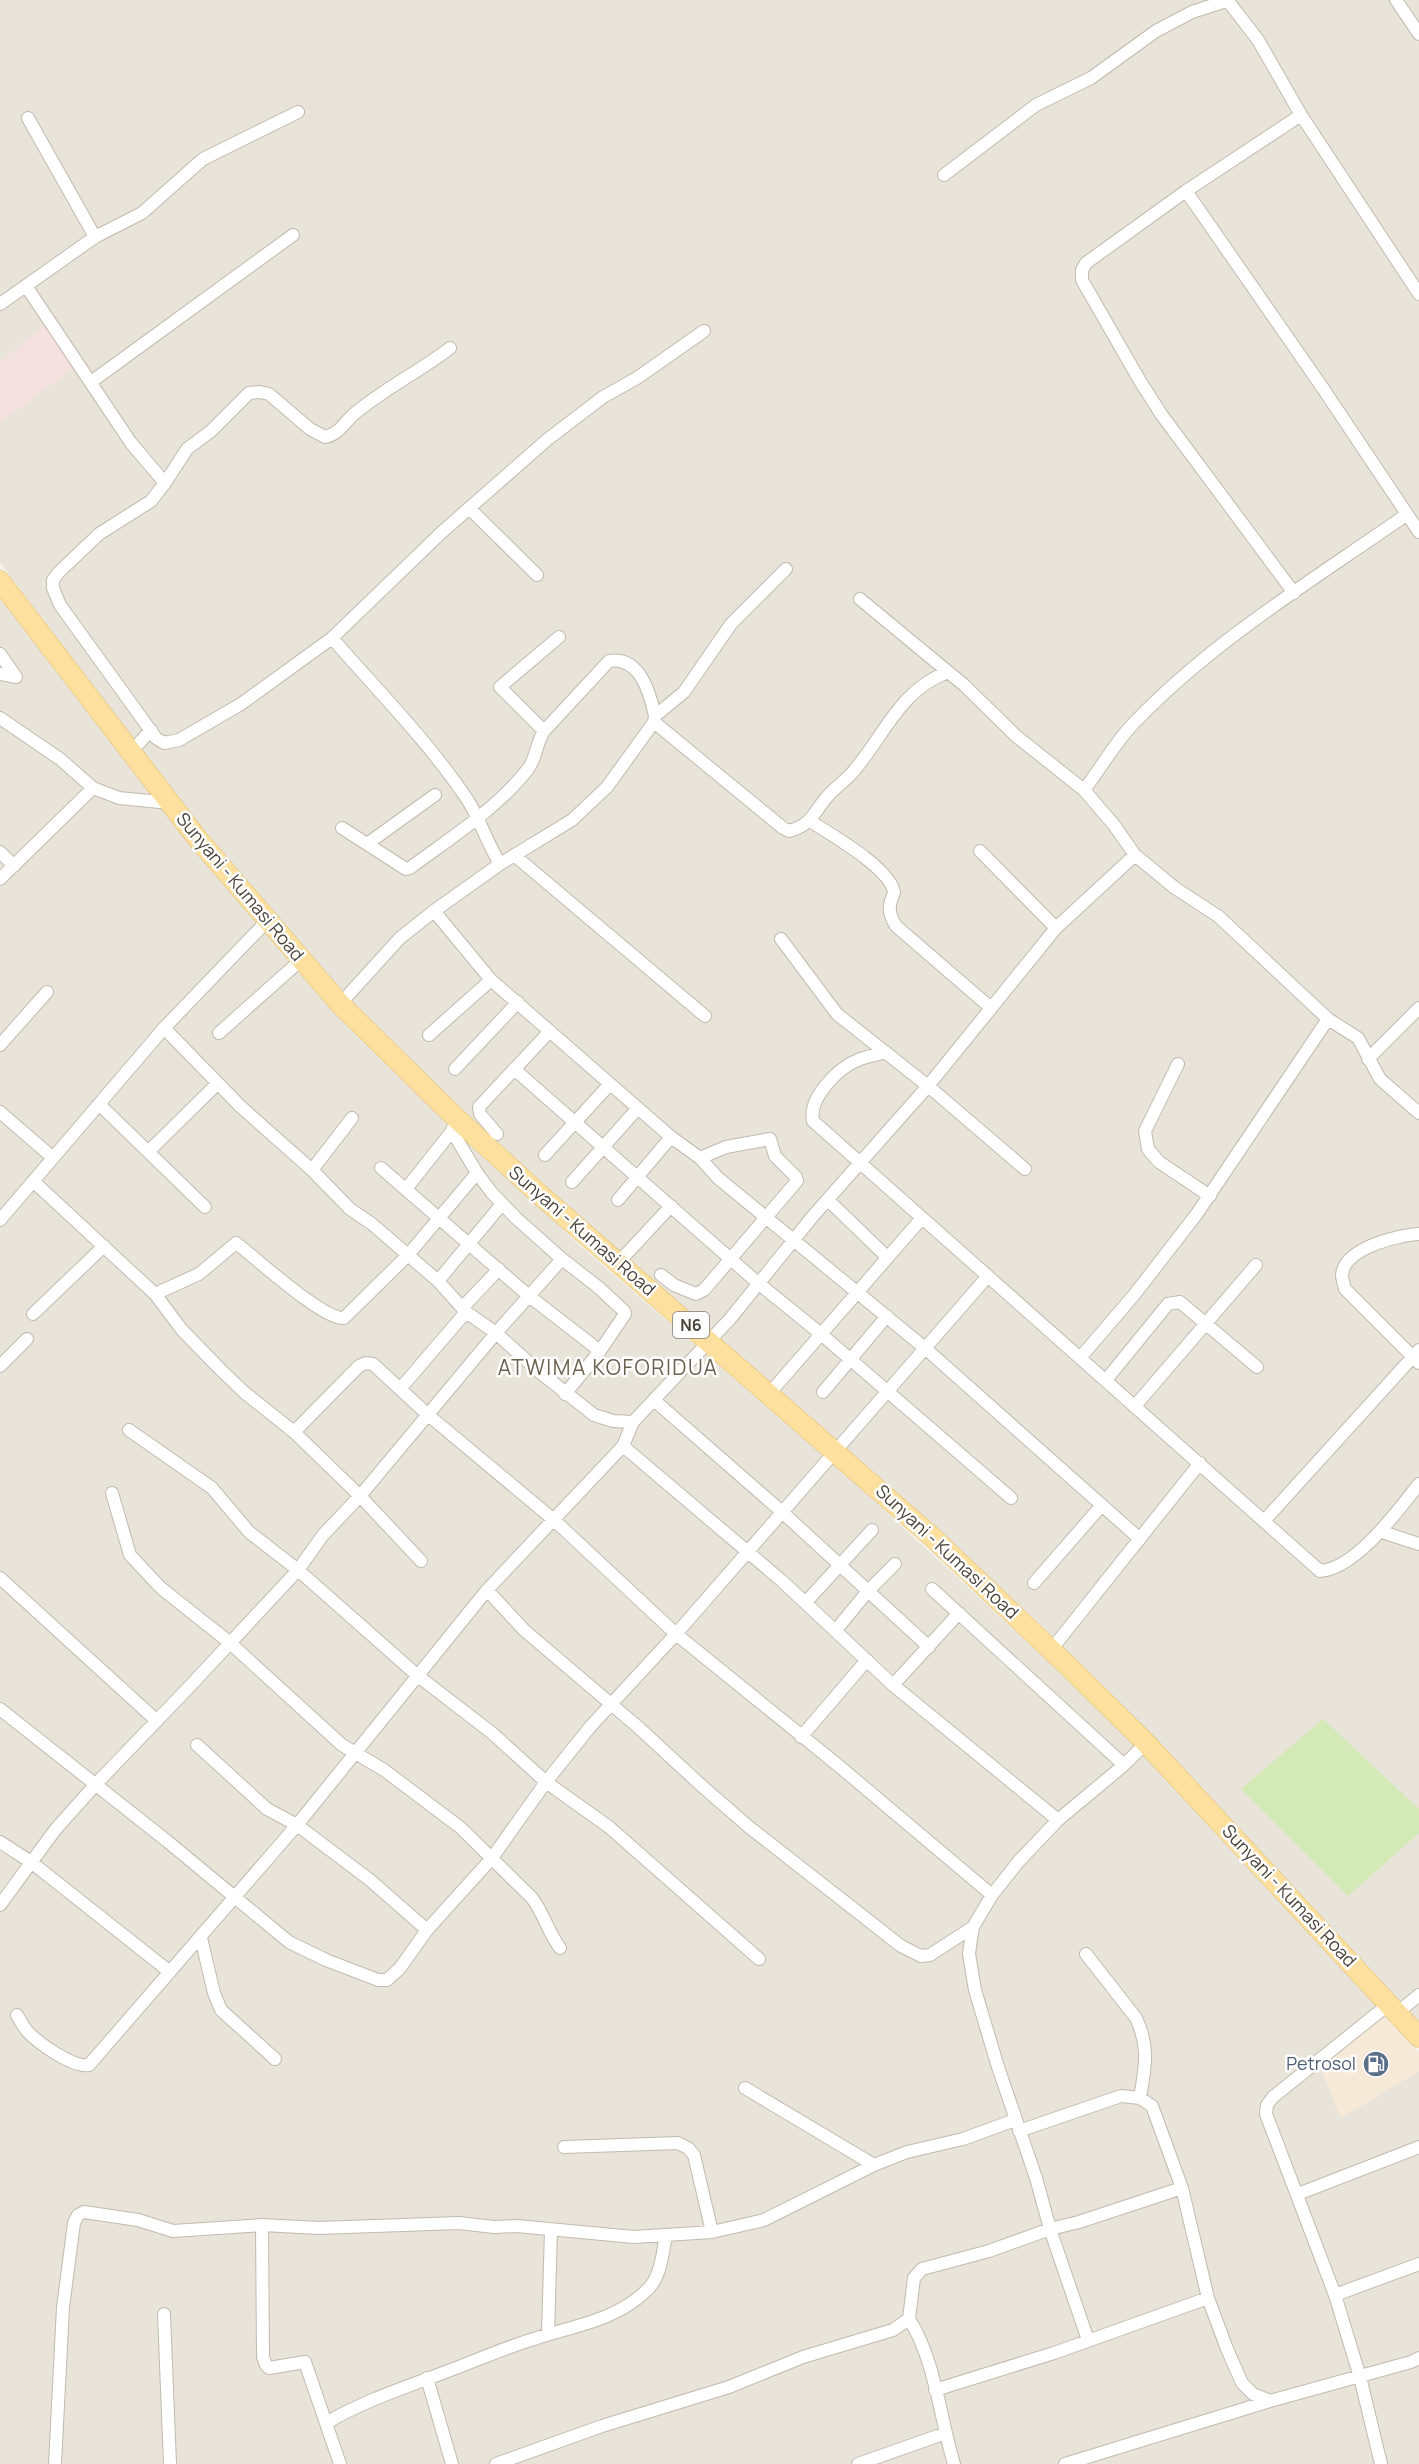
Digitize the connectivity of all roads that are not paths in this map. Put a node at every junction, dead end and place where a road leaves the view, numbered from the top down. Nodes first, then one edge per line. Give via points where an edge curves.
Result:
1 (1228, 0) edge
2 (1396, 0) edge
3 (1419, 34) edge
4 (298, 112) dead end
5 (1301, 115) junction
6 (28, 118) dead end
7 (944, 175) dead end
8 (1186, 191) junction
9 (293, 235) dead end
10 (95, 237) junction
11 (26, 286) junction
12 (1419, 294) edge
13 (0, 304) edge
14 (704, 331) dead end
15 (450, 348) dead end
16 (91, 382) junction
17 (165, 483) junction
18 (469, 508) junction
19 (1406, 515) junction
20 (1418, 527) edge
21 (786, 569) dead end
22 (537, 575) dead end
23 (0, 581) edge
24 (1294, 593) junction
25 (860, 599) dead end
26 (559, 637) dead end
27 (332, 638) junction
28 (0, 654) edge
29 (948, 672) junction
30 (0, 674) edge
31 (0, 718) edge
32 (655, 719) junction
33 (151, 730) junction
34 (544, 731) junction
35 (132, 752) junction
36 (93, 788) junction
37 (1084, 790) junction
38 (435, 795) dead end
39 (170, 803) junction
40 (477, 818) junction
41 (810, 821) junction
42 (342, 828) dead end
43 (367, 844) junction
44 (980, 851) dead end
45 (0, 852) edge
46 (514, 855) junction
47 (1135, 855) junction
48 (500, 864) junction
49 (14, 866) junction
50 (0, 879) edge
51 (434, 911) junction
52 (268, 920) junction
53 (1056, 928) junction
54 (781, 939) dead end
55 (301, 960) junction
56 (491, 980) junction
57 (47, 992) dead end
58 (518, 1002) junction
59 (340, 1004) junction
60 (991, 1008) junction
61 (1419, 1008) edge
62 (705, 1016) dead end
63 (1328, 1019) junction
64 (164, 1028) junction
65 (550, 1031) junction
66 (219, 1033) dead end
67 (429, 1035) dead end
68 (0, 1045) edge
69 (885, 1052) junction
70 (1368, 1059) junction
71 (1178, 1064) dead end
72 (455, 1069) dead end
73 (514, 1069) junction
74 (217, 1084) junction
75 (610, 1084) junction
76 (928, 1086) junction
77 (100, 1105) junction
78 (638, 1108) junction
79 (0, 1112) edge
80 (1419, 1113) edge
81 (352, 1119) dead end
82 (575, 1122) junction
83 (454, 1124) junction
84 (497, 1134) dead end
85 (671, 1137) junction
86 (604, 1147) junction
87 (149, 1151) junction
88 (545, 1155) dead end
89 (52, 1157) junction
90 (700, 1158) junction
91 (862, 1163) junction
92 (381, 1168) dead end
93 (1025, 1168) dead end
94 (312, 1170) junction
95 (477, 1173) junction
96 (638, 1177) junction
97 (33, 1181) junction
98 (572, 1182) dead end
99 (406, 1190) junction
100 (1210, 1196) junction
101 (618, 1200) dead end
102 (828, 1200) junction
103 (502, 1204) junction
104 (671, 1206) junction
105 (206, 1207) dead end
106 (438, 1216) junction
107 (766, 1218) junction
108 (922, 1218) junction
109 (0, 1220) edge
110 (1419, 1234) edge
111 (793, 1241) junction
112 (468, 1243) junction
113 (104, 1246) junction
114 (408, 1255) junction
115 (887, 1257) junction
116 (730, 1258) junction
117 (562, 1259) junction
118 (618, 1263) junction
119 (1256, 1266) dead end
120 (499, 1269) junction
121 (661, 1275) dead end
122 (987, 1276) junction
123 (438, 1281) junction
124 (758, 1283) junction
125 (858, 1292) junction
126 (154, 1294) junction
127 (529, 1296) junction
128 (464, 1310) junction
129 (33, 1314) dead end
130 (887, 1316) junction
131 (1205, 1325) junction
132 (496, 1333) junction
133 (821, 1334) junction
134 (27, 1339) dead end
135 (710, 1341) junction
136 (926, 1349) junction
137 (600, 1351) junction
138 (1416, 1356) edge
139 (1080, 1358) junction
140 (850, 1359) junction
141 (0, 1366) edge
142 (1257, 1367) dead end
143 (1106, 1380) junction
144 (400, 1389) junction
145 (823, 1392) dead end
146 (887, 1392) junction
147 (565, 1394) junction
148 (769, 1394) junction
149 (655, 1401) junction
150 (1135, 1406) junction
151 (427, 1414) junction
152 (633, 1422) junction
153 (129, 1430) dead end
154 (294, 1432) junction
155 (622, 1446) junction
156 (834, 1451) junction
157 (1200, 1464) junction
158 (1419, 1484) edge
159 (112, 1493) dead end
160 (360, 1496) junction
161 (1011, 1498) dead end
162 (1102, 1505) junction
163 (781, 1511) junction
164 (554, 1520) junction
165 (1264, 1521) junction
166 (872, 1530) dead end
167 (1382, 1532) junction
168 (1140, 1539) junction
169 (1419, 1544) edge
170 (747, 1552) junction
171 (420, 1561) dead end
172 (895, 1564) dead end
173 (840, 1565) junction
174 (298, 1570) junction
175 (0, 1578) edge
176 (1034, 1583) dead end
177 (932, 1589) dead end
178 (487, 1590) junction
179 (868, 1592) junction
180 (806, 1602) junction
181 (958, 1613) junction
182 (836, 1630) junction
183 (676, 1634) junction
184 (229, 1642) junction
185 (929, 1647) junction
186 (1051, 1650) junction
187 (867, 1660) junction
188 (418, 1676) junction
189 (893, 1685) junction
190 (613, 1705) junction
191 (0, 1709) edge
192 (157, 1721) junction
193 (801, 1737) junction
194 (1146, 1743) junction
195 (197, 1745) dead end
196 (355, 1753) junction
197 (1124, 1765) junction
198 (546, 1782) junction
199 (96, 1784) junction
200 (1058, 1820) junction
201 (297, 1825) junction
202 (0, 1842) edge
203 (492, 1858) junction
204 (31, 1862) junction
205 (992, 1895) junction
206 (233, 1896) junction
207 (0, 1905) edge
208 (973, 1927) junction
209 (427, 1930) junction
210 (201, 1938) junction
211 (560, 1948) dead end
212 (1086, 1954) dead end
213 (759, 1959) dead end
214 (170, 1972) junction
215 (1419, 1995) edge
216 (1393, 2009) junction
217 (17, 2015) dead end
218 (1419, 2037) edge
219 (275, 2059) dead end
220 (745, 2088) dead end
221 (1140, 2098) junction
222 (1017, 2126) junction
223 (564, 2147) dead end
224 (1419, 2147) edge
225 (874, 2165) junction
226 (1182, 2188) junction
227 (1298, 2194) junction
228 (262, 2225) junction
229 (1050, 2229) junction
230 (551, 2230) junction
231 (712, 2232) junction
232 (666, 2236) junction
233 (1419, 2264) edge
234 (1335, 2295) junction
235 (1208, 2298) junction
236 (164, 2314) dead end
237 (909, 2319) junction
238 (548, 2334) junction
239 (1088, 2340) junction
240 (1419, 2358) edge
241 (1360, 2377) junction
242 (427, 2378) junction
243 (935, 2390) junction
244 (1270, 2401) junction
245 (326, 2423) junction
246 (946, 2433) junction
247 (55, 2464) edge
248 (170, 2464) edge
249 (340, 2464) edge
250 (452, 2464) edge
251 (496, 2464) edge
252 (858, 2464) edge
253 (954, 2464) edge
254 (1065, 2464) edge
255 (1381, 2464) edge

1 - 5 street via 1257,39
1 - 7 street via 1198,9 1156,31 1091,78 1036,105
2 - 3 street
4 - 10 street via 203,159 142,213
5 - 8 street
5 - 12 street
6 - 10 street
8 - 19 street
8 - 24 street via 1086,263 1082,280 1161,414
9 - 16 street
10 - 11 street
11 - 13 street
11 - 16 street
14 - 18 street via 603,397
15 - 17 street via 370,401 344,427 325,437 305,426 269,394 249,393 187,449
16 - 17 street via 131,443
17 - 33 street via 151,501 99,534 53,580 54,594 62,609
18 - 22 street
18 - 27 street
19 - 20 street
19 - 24 street
21 - 32 street via 731,624 684,692
23 - 35 main road, Sunyani - Kumasi Road / N6
24 - 37 street via 1175,682 1119,740
25 - 29 street
26 - 34 street via 500,687
27 - 33 street via 241,704 179,740 164,743
27 - 40 street via 426,746
28 - 30 street via 16,676
29 - 37 street via 1017,736
29 - 41 street via 917,688
31 - 36 street via 60,759
32 - 34 street via 642,677 634,667 614,660
32 - 41 street via 783,828 789,831
32 - 46 street via 594,801 572,820
33 - 35 street
34 - 40 street via 528,770
35 - 39 main road, Sunyani - Kumasi Road / N6
36 - 39 street via 119,798
36 - 49 street
37 - 47 street
38 - 43 street
39 - 52 main road, Sunyani - Kumasi Road / N6
40 - 43 street via 406,869
40 - 48 street
41 - 60 street via 889,878 894,893 889,905 896,926
42 - 43 street
44 - 53 street
45 - 49 street
46 - 48 street
46 - 62 street
47 - 53 street
47 - 63 street via 1218,916
48 - 51 street
49 - 50 street
51 - 56 street
51 - 59 street via 400,938
52 - 55 main road, Sunyani - Kumasi Road / N6
52 - 64 street
53 - 60 street
54 - 69 street via 837,1014
55 - 59 main road, Sunyani - Kumasi Road / N6
55 - 66 street
56 - 58 street
56 - 67 street
57 - 68 street
58 - 65 street
58 - 72 street
59 - 83 main road, Sunyani - Kumasi Road / N6
60 - 76 street
61 - 70 street
63 - 70 street via 1358,1038
63 - 100 street
64 - 74 street
64 - 77 street
65 - 73 street
65 - 75 street
69 - 76 street
69 - 91 street via 856,1060 830,1080 817,1097 812,1115 813,1121
70 - 80 street via 1380,1079
71 - 100 street via 1145,1131 1148,1149 1159,1162
73 - 82 street
73 - 84 street via 479,1107 480,1114
74 - 87 street
74 - 94 street
75 - 78 street
75 - 82 street
76 - 91 street
76 - 93 street
77 - 87 street
77 - 89 street
78 - 85 street
78 - 86 street
79 - 89 street
81 - 94 street
82 - 86 street
82 - 88 street
83 - 95 street
83 - 99 street
83 - 118 main road, Sunyani - Kumasi Road / N6
85 - 90 street
85 - 96 street
86 - 96 street
86 - 98 street
87 - 105 street
89 - 97 street
90 - 107 street
90 - 107 street via 726,1147 772,1140 775,1156 797,1181
91 - 102 street
91 - 108 street
92 - 99 street
94 - 114 street via 350,1209
95 - 103 street
95 - 106 street
96 - 101 street
96 - 104 street
97 - 109 street
97 - 113 street
99 - 106 street
100 - 139 street
102 - 111 street
102 - 115 street
103 - 112 street
103 - 117 street
104 - 116 street
104 - 118 street
106 - 112 street
106 - 114 street
107 - 111 street
107 - 116 street
108 - 115 street
108 - 122 street
110 - 138 street via 1354,1254 1342,1275 1345,1289
111 - 124 street
111 - 125 street
112 - 120 street
112 - 123 street
113 - 126 street
113 - 129 street
114 - 123 street
114 - 126 street via 340,1319 315,1306 236,1243 199,1274
115 - 125 street
116 - 121 street via 704,1290 696,1294
116 - 124 street
117 - 127 street
117 - 137 street via 624,1311 624,1319
118 - 135 main road, Sunyani - Kumasi Road / N6
119 - 131 street
120 - 127 street
120 - 128 street
122 - 136 street
122 - 139 street
123 - 128 street
124 - 133 street
124 - 135 street
125 - 130 street
125 - 133 street
126 - 154 street via 221,1370
127 - 132 street
127 - 137 street
128 - 132 street
128 - 144 street
130 - 136 street
130 - 140 street
131 - 142 street
131 - 143 street via 1180,1302 1168,1304
131 - 150 street
132 - 147 street
132 - 151 street
133 - 140 street
133 - 148 street
134 - 141 street
135 - 148 main road, Sunyani - Kumasi Road / N6
135 - 149 street
136 - 146 street
136 - 162 street
137 - 147 street
138 - 165 street
139 - 143 street
140 - 145 street
140 - 146 street
143 - 150 street
144 - 151 street
144 - 154 street via 373,1364 366,1363 353,1371
146 - 156 street
146 - 161 street
147 - 152 street via 594,1415
148 - 156 main road, Sunyani - Kumasi Road / N6
149 - 152 street
149 - 163 street
150 - 157 street
151 - 160 street
151 - 164 street
152 - 155 street
153 - 174 street via 212,1488 249,1532
154 - 160 street
155 - 164 street
155 - 170 street
156 - 163 street
156 - 186 main road, Sunyani - Kumasi Road / N6 via 941,1544
157 - 165 street
157 - 168 street
158 - 167 street
159 - 184 street via 130,1555 167,1594
160 - 171 street
160 - 174 street
162 - 168 street
162 - 176 street
163 - 170 street
163 - 173 street
164 - 178 street
164 - 183 street
165 - 167 street via 1320,1571 1337,1567
166 - 173 street
167 - 169 street
168 - 186 street
170 - 180 street
170 - 183 street
172 - 179 street
173 - 179 street
173 - 180 street
174 - 184 street
174 - 188 street
175 - 192 street
177 - 181 street
178 - 188 street
178 - 190 street via 524,1630
179 - 182 street
179 - 185 street
180 - 182 street
181 - 185 street
181 - 197 street
182 - 187 street
183 - 190 street
183 - 193 street
184 - 192 street
184 - 196 street
185 - 189 street
186 - 194 main road, Sunyani - Kumasi Road / N6
187 - 189 street
187 - 193 street
188 - 196 street
188 - 198 street via 492,1732
189 - 200 street
190 - 198 street
190 - 208 street via 741,1820 901,1946 921,1956 930,1955
191 - 199 street
192 - 199 street
193 - 205 street
194 - 197 street
194 - 216 main road, Sunyani - Kumasi Road / N6
195 - 201 street via 267,1809
196 - 201 street
196 - 203 street via 430,1803
197 - 200 street
198 - 203 street
198 - 213 street via 609,1827
199 - 204 street
199 - 206 street
200 - 205 street
201 - 206 street
201 - 209 street via 370,1880
202 - 204 street
203 - 209 street
203 - 211 street via 532,1898
204 - 207 street
204 - 214 street
205 - 208 street
206 - 209 street via 289,1942 378,1980 394,1976
206 - 210 street
208 - 222 street via 969,1954 973,1980
210 - 214 street
210 - 219 street via 221,2010
212 - 221 street via 1142,2030 1147,2054
214 - 217 street via 88,2065 70,2062 32,2036
215 - 216 street
216 - 218 main road, Sunyani - Kumasi Road / N6
216 - 227 street via 1267,2105 1266,2114
220 - 225 street
221 - 222 street via 1121,2096
221 - 226 street via 1152,2106
222 - 225 street via 907,2152
222 - 229 street
223 - 231 street via 678,2142 694,2154
224 - 227 street
225 - 231 street via 764,2220
226 - 229 street
226 - 235 street
227 - 234 street
228 - 230 street via 319,2228 459,2223
228 - 245 street via 263,2357 269,2368 305,2362
228 - 247 street via 172,2231 138,2220 84,2212 78,2215 63,2307
229 - 237 street via 922,2269 914,2278
229 - 239 street
230 - 232 street
230 - 238 street
231 - 232 street
232 - 238 street via 657,2278 647,2291 604,2317 572,2330
233 - 234 street
234 - 241 street
235 - 239 street
235 - 244 street via 1242,2383 1252,2394
236 - 248 street
237 - 243 street via 920,2339
237 - 251 street via 893,2330 803,2357 729,2387
238 - 242 street
239 - 243 street
240 - 241 street
241 - 244 street
241 - 255 street
242 - 245 street via 362,2403
242 - 250 street
243 - 246 street
244 - 254 street
245 - 249 street
246 - 252 street
246 - 253 street

